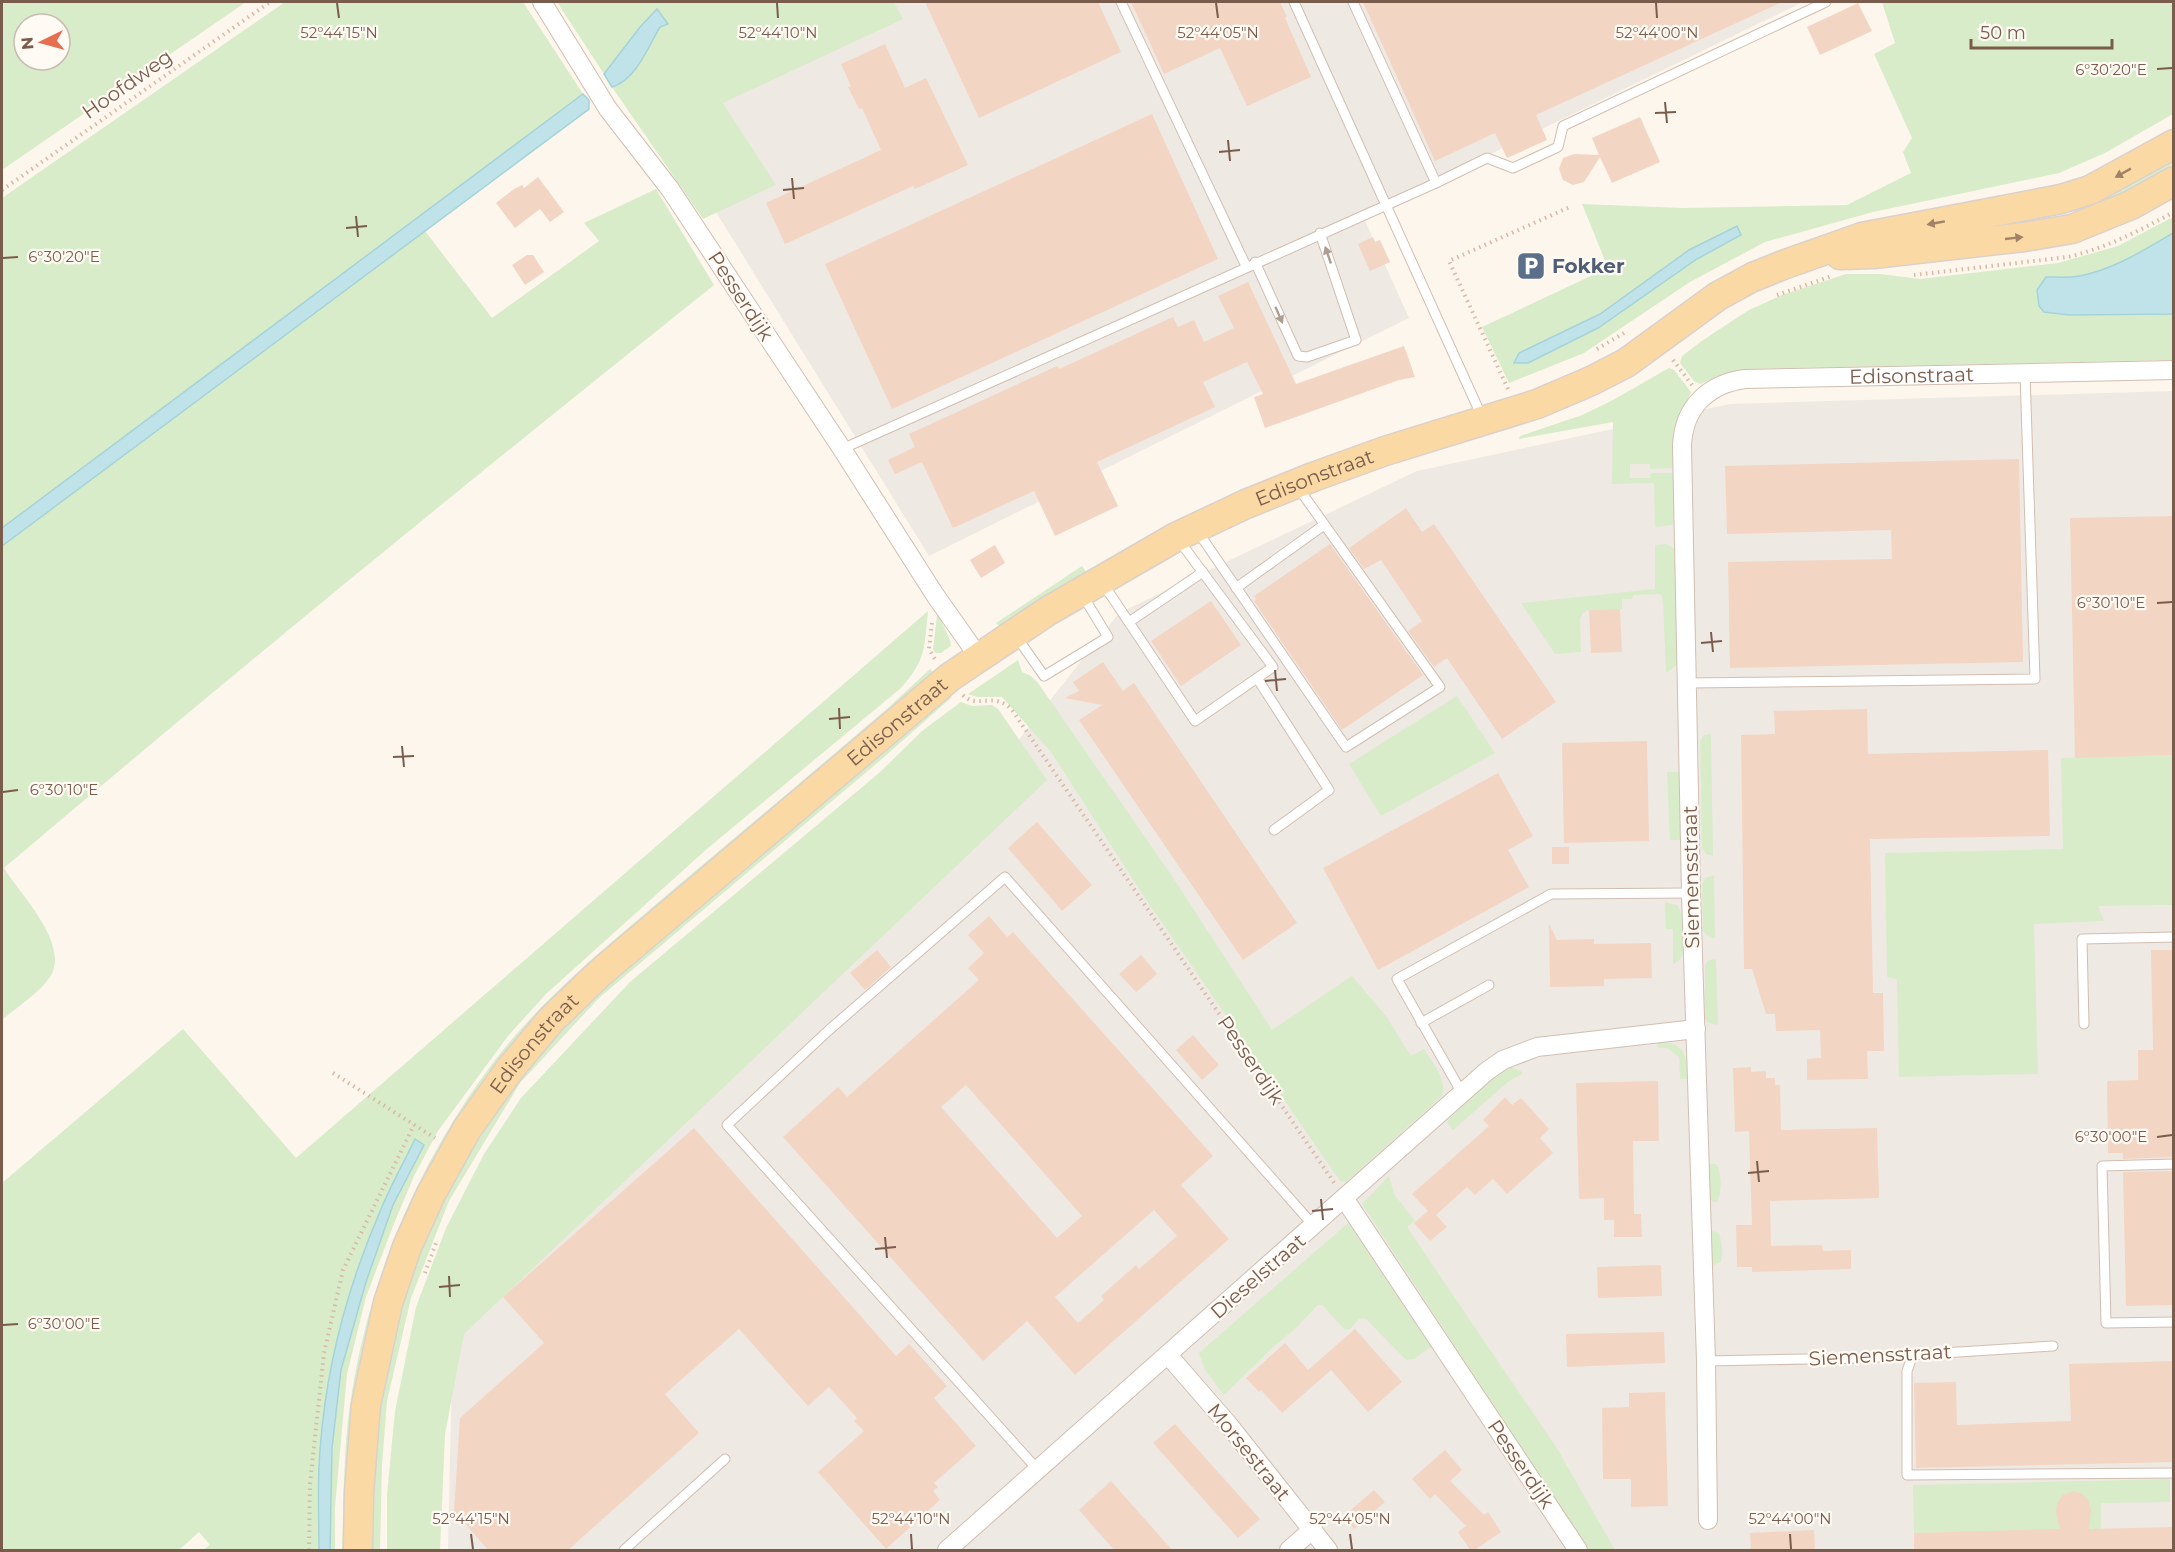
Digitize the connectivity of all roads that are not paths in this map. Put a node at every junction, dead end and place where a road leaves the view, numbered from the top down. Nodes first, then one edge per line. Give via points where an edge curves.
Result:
1 (542, 2) edge
2 (1121, 2) edge
3 (1294, 2) edge
4 (1353, 2) edge
5 (1826, 2) edge
6 (2174, 144) edge
7 (2174, 181) edge
8 (1436, 183) junction
9 (1387, 203) junction
10 (1320, 233) junction
11 (1814, 255) junction
12 (1255, 262) junction
13 (1246, 266) junction
14 (2174, 370) edge
15 (2025, 373) junction
16 (1702, 397) joint
17 (1484, 421) junction
18 (842, 449) junction
19 (1296, 484) junction
20 (1324, 525) junction
21 (1186, 533) junction
22 (1203, 572) junction
23 (1089, 586) junction
24 (1236, 588) junction
25 (1129, 622) junction
26 (1014, 633) junction
27 (978, 656) junction
28 (1257, 678) junction
29 (1688, 682) junction
30 (1274, 830) dead end
31 (1691, 893) junction
32 (2174, 937) edge
33 (1489, 985) dead end
34 (1421, 1023) junction
35 (2084, 1024) dead end
36 (1696, 1029) junction
37 (1462, 1093) junction
38 (2174, 1164) edge
39 (1344, 1198) junction
40 (1314, 1226) junction
41 (2174, 1322) edge
42 (2053, 1346) dead end
43 (1913, 1354) junction
44 (1168, 1355) junction
45 (1706, 1361) junction
46 (724, 1459) dead end
47 (1038, 1470) junction
48 (2174, 1473) edge
49 (1708, 1521) dead end
50 (1313, 1530) junction
51 (358, 1551) edge
52 (624, 1551) edge
53 (947, 1551) edge
54 (1289, 1551) edge
55 (1328, 1551) edge
56 (1578, 1551) edge

1 - 18 street, Pesserdijk via 608,109 670,189
2 - 13 lane
3 - 9 lane
4 - 8 lane
5 - 8 lane via 1563,126 1558,147 1513,168 1487,158
6 -> 11 main road, Edisonstraat via 2090,190 2061,199 1862,237
11 -> 7 main road, Edisonstraat via 1873,254 2072,229 2131,205
8 - 9 lane
9 - 10 lane
9 - 17 lane
10 - 12 lane
12 -> 10 lane via 1298,356 1307,357 1356,340
11 - 17 main road, Edisonstraat via 1753,277 1718,296 1626,363 1591,381
12 - 13 lane
13 - 18 lane
14 - 15 street, Edisonstraat
15 - 16 street, Edisonstraat via 1745,379 1724,383
15 - 29 lane via 2035,679
16 - 29 street, Siemensstraat via 1685,424 1682,445
17 - 19 main road, Edisonstraat via 1385,451
18 - 27 street, Pesserdijk
19 - 20 lane
19 - 21 main road, Edisonstraat
20 - 24 lane
20 - 24 lane via 1440,687 1346,747
21 - 22 lane
21 - 23 main road, Edisonstraat
21 - 24 lane
22 - 25 lane
22 - 28 lane via 1273,666
23 - 25 lane via 1110,594
23 - 26 main road, Edisonstraat
23 - 26 lane via 1091,606 1108,637 1044,676
25 - 28 lane via 1195,721
26 - 27 main road, Edisonstraat
27 - 51 main road, Edisonstraat via 600,973 551,1020 510,1068 467,1129 431,1194 388,1303 366,1405 358,1493
28 - 30 lane via 1329,790
29 - 31 street, Siemensstraat
31 - 34 lane via 1551,894 1397,979
31 - 36 street, Siemensstraat
32 - 35 lane via 2082,939
33 - 34 lane
34 - 37 lane
36 - 37 street, Dieselstraat via 1537,1047 1503,1060
36 - 45 street, Siemensstraat
37 - 39 street, Dieselstraat
38 - 41 lane via 2102,1166 2106,1323
39 - 40 street, Dieselstraat
39 - 56 street, Pesserdijk
40 - 44 street, Dieselstraat
40 - 47 lane via 1005,877 829,1030 727,1125
42 - 43 lane, Siemensstraat
43 - 45 lane, Siemensstraat
43 - 48 lane via 1907,1371 1907,1475
44 - 47 street, Dieselstraat
44 - 50 street, Morsestraat
45 - 49 street, Siemensstraat
46 - 52 lane
47 - 53 street, Dieselstraat
50 - 54 street
50 - 55 street, Morsestraat

